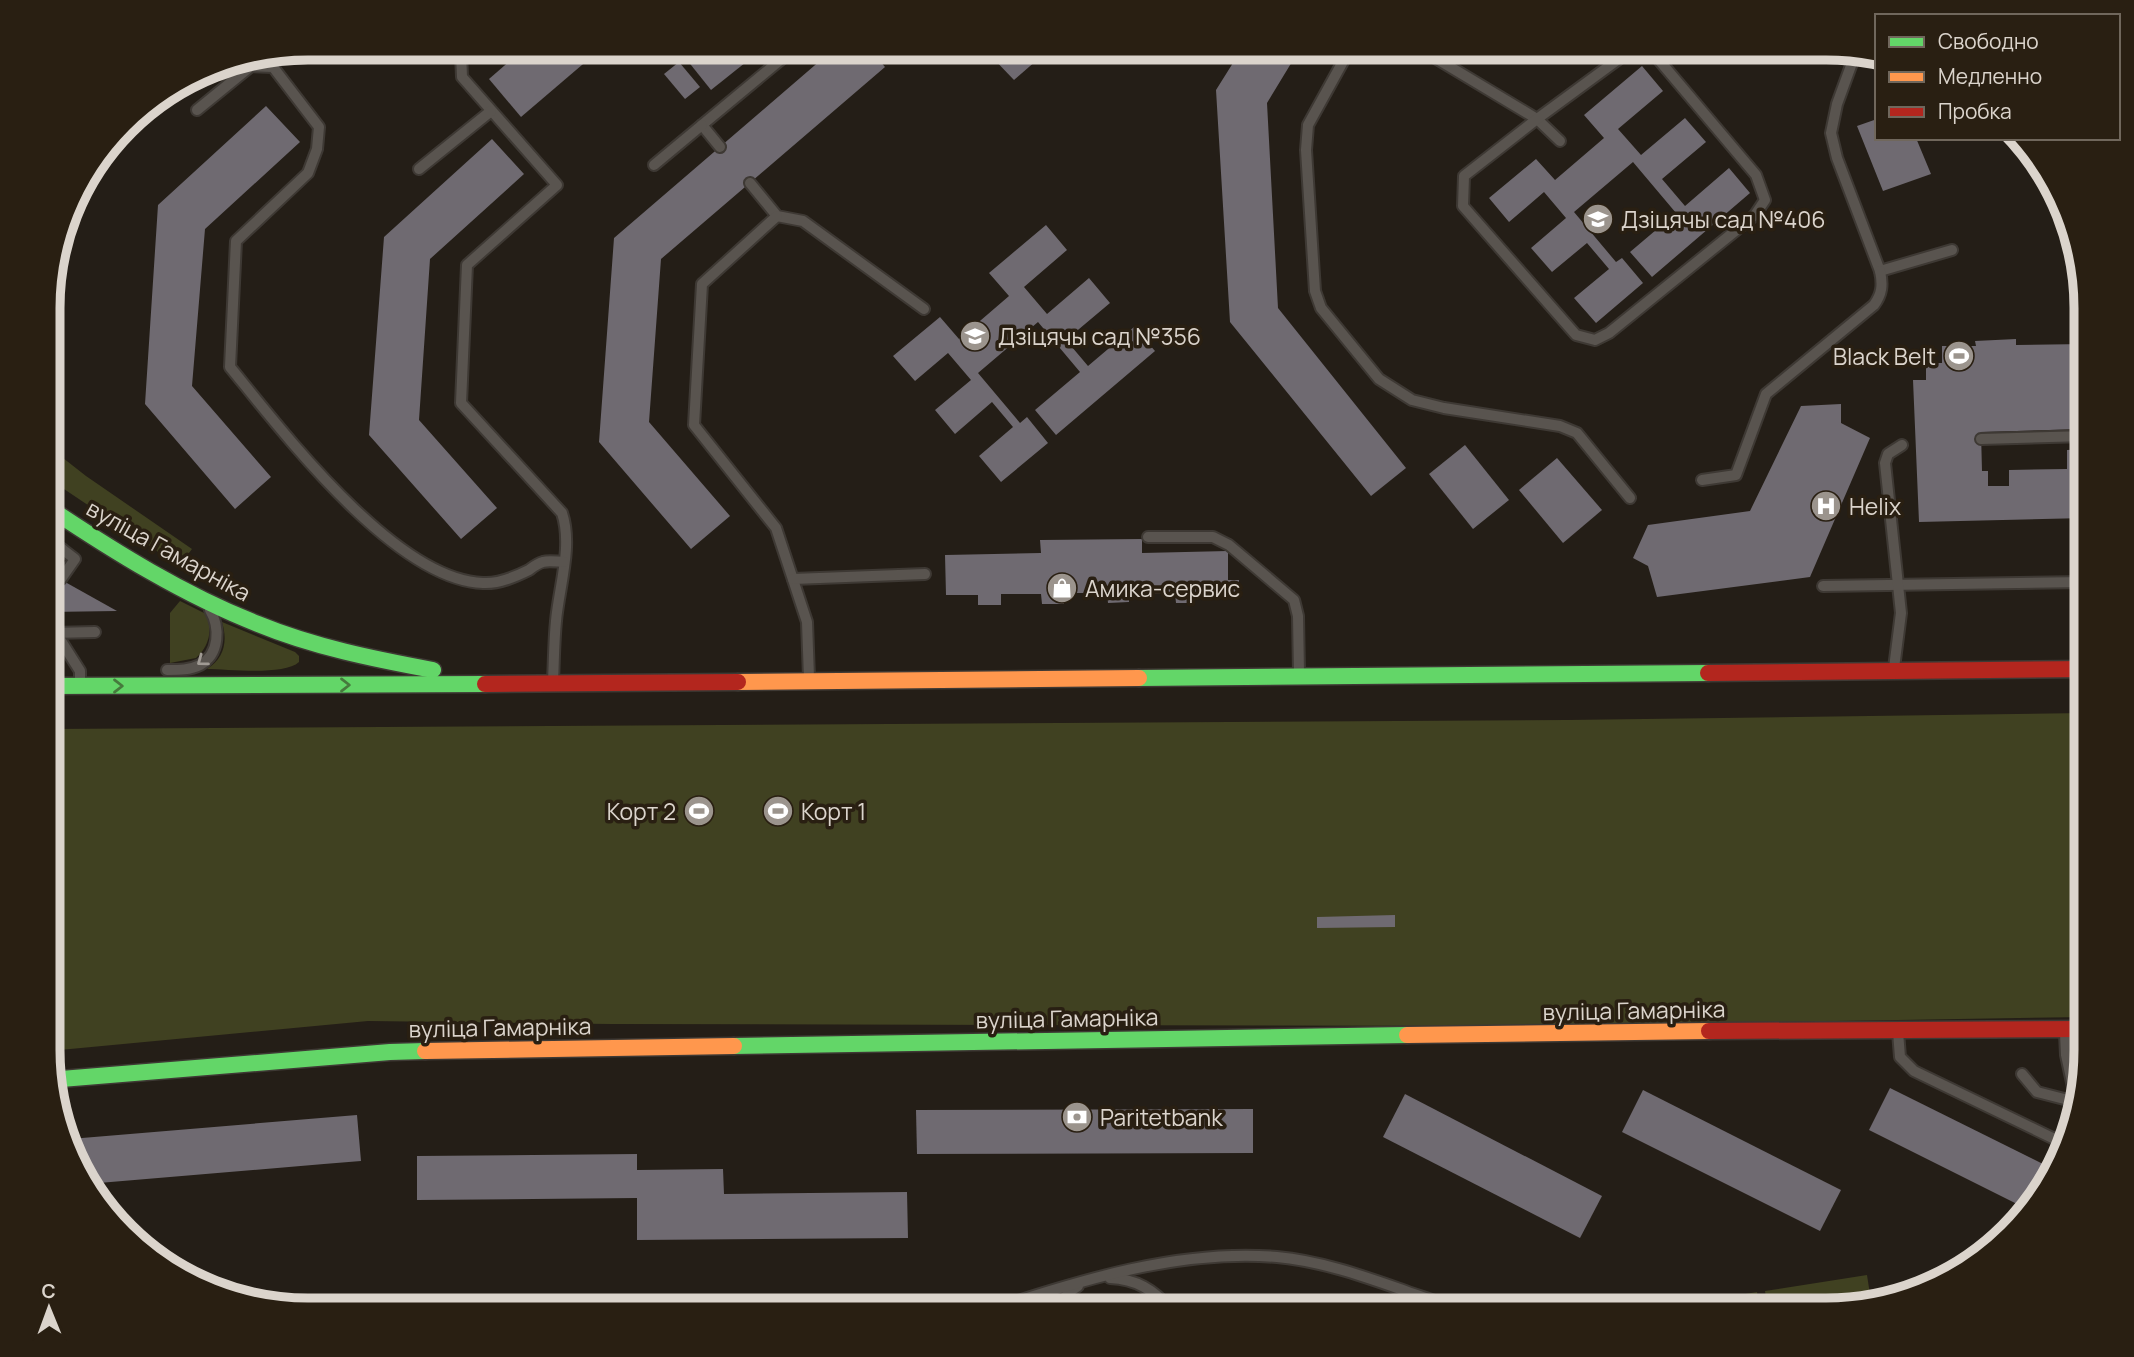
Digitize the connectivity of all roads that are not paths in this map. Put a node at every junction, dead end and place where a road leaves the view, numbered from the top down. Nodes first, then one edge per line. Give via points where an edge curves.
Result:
1 (461, 60) edge
2 (780, 60) edge
3 (1344, 60) edge
4 (1439, 60) edge
5 (1617, 60) edge
6 (1659, 60) edge
7 (1853, 61) edge
8 (250, 66) edge
9 (251, 66) edge
10 (197, 110) dead end
11 (491, 111) junction
12 (1537, 119) junction
13 (702, 125) junction
14 (1560, 141) dead end
15 (720, 147) dead end
16 (654, 165) dead end
17 (419, 169) dead end
18 (750, 183) dead end
19 (777, 216) junction
20 (1952, 250) dead end
21 (1880, 271) junction
22 (924, 309) dead end
23 (2074, 436) edge
24 (1981, 439) dead end
25 (1902, 445) dead end
26 (1702, 480) dead end
27 (1630, 498) dead end
28 (60, 515) edge
29 (1148, 537) dead end
30 (62, 549) joint
31 (60, 552) edge
32 (564, 562) junction
33 (925, 574) dead end
34 (61, 579) dead end
35 (793, 579) junction
36 (2074, 582) edge
37 (1823, 586) dead end
38 (1899, 586) junction
39 (205, 601) junction
40 (94, 632) dead end
41 (60, 633) edge
42 (60, 645) edge
43 (2074, 669) edge
44 (158, 670) dead end
45 (1894, 670) junction
46 (93, 671) dead end
47 (1299, 676) junction
48 (80, 678) junction
49 (809, 681) junction
50 (60, 683) edge
51 (514, 684) junction
52 (552, 684) junction
53 (2065, 1028) junction
54 (2074, 1028) edge
55 (1897, 1030) junction
56 (2022, 1073) dead end
57 (62, 1079) edge
58 (2072, 1083) edge
59 (2069, 1103) edge
60 (2057, 1140) edge
61 (1091, 1279) junction
62 (1159, 1297) edge
63 (1423, 1297) edge
64 (1031, 1298) edge
65 (1065, 1298) edge

1 - 11 lane via 462,77
2 - 13 lane
3 - 27 lane via 1308,125 1315,291 1321,308 1379,379 1412,400 1560,426 1577,433
4 - 12 lane
5 - 12 lane
6 - 12 lane via 1756,175 1765,200 1755,215 1595,340 1576,335 1463,206 1464,176
7 - 21 lane via 1831,133
8 - 10 lane
9 - 32 lane via 273,67 318,127 317,149 308,173 236,242 230,367 304,458 391,543 444,573 485,583 505,580 543,562
11 - 17 lane
11 - 32 lane via 557,185 467,265 461,402 562,513
12 - 14 lane
13 - 15 lane
13 - 16 lane
18 - 19 lane
19 - 22 lane via 803,220
19 - 35 lane via 702,284 694,425 776,528
20 - 21 lane
21 - 26 lane via 1880,296 1874,305 1766,394 1736,475
23 - 24 lane
25 - 38 lane via 1888,454 1885,463
28 - 39 main road, вуліца Гамарніка
29 - 47 lane via 1213,537 1229,545 1294,600
30 - 31 lane
30 - 34 lane via 75,559
32 - 52 lane
33 - 35 lane
35 - 49 lane via 807,622
36 - 38 lane
37 - 38 lane
38 - 45 lane via 1901,613
39 -> 44 lane via 217,630 210,656 186,670
39 - 51 main road, вуліца Гамарніка via 276,631 347,653
40 - 41 lane
42 - 48 lane
43 - 45 main road, вуліца Гамарніка
45 - 47 main road, вуліца Гамарніка
46 - 48 lane
47 - 49 main road, вуліца Гамарніка
48 - 50 main road, вуліца Гамарніка
48 -> 51 main road, вуліца Гамарніка
49 - 52 main road, вуліца Гамарніка
51 - 52 main road, вуліца Гамарніка
53 - 54 main road, вуліца Гамарніка
53 - 55 main road, вуліца Гамарніка
53 - 58 lane
55 - 57 main road, вуліца Гамарніка via 390,1052
55 - 60 lane via 1900,1057 1914,1071
56 - 59 lane via 2037,1092
61 - 62 lane via 1136,1282
61 - 63 lane via 1196,1260 1276,1257 1350,1271
61 - 64 lane
61 - 65 lane

